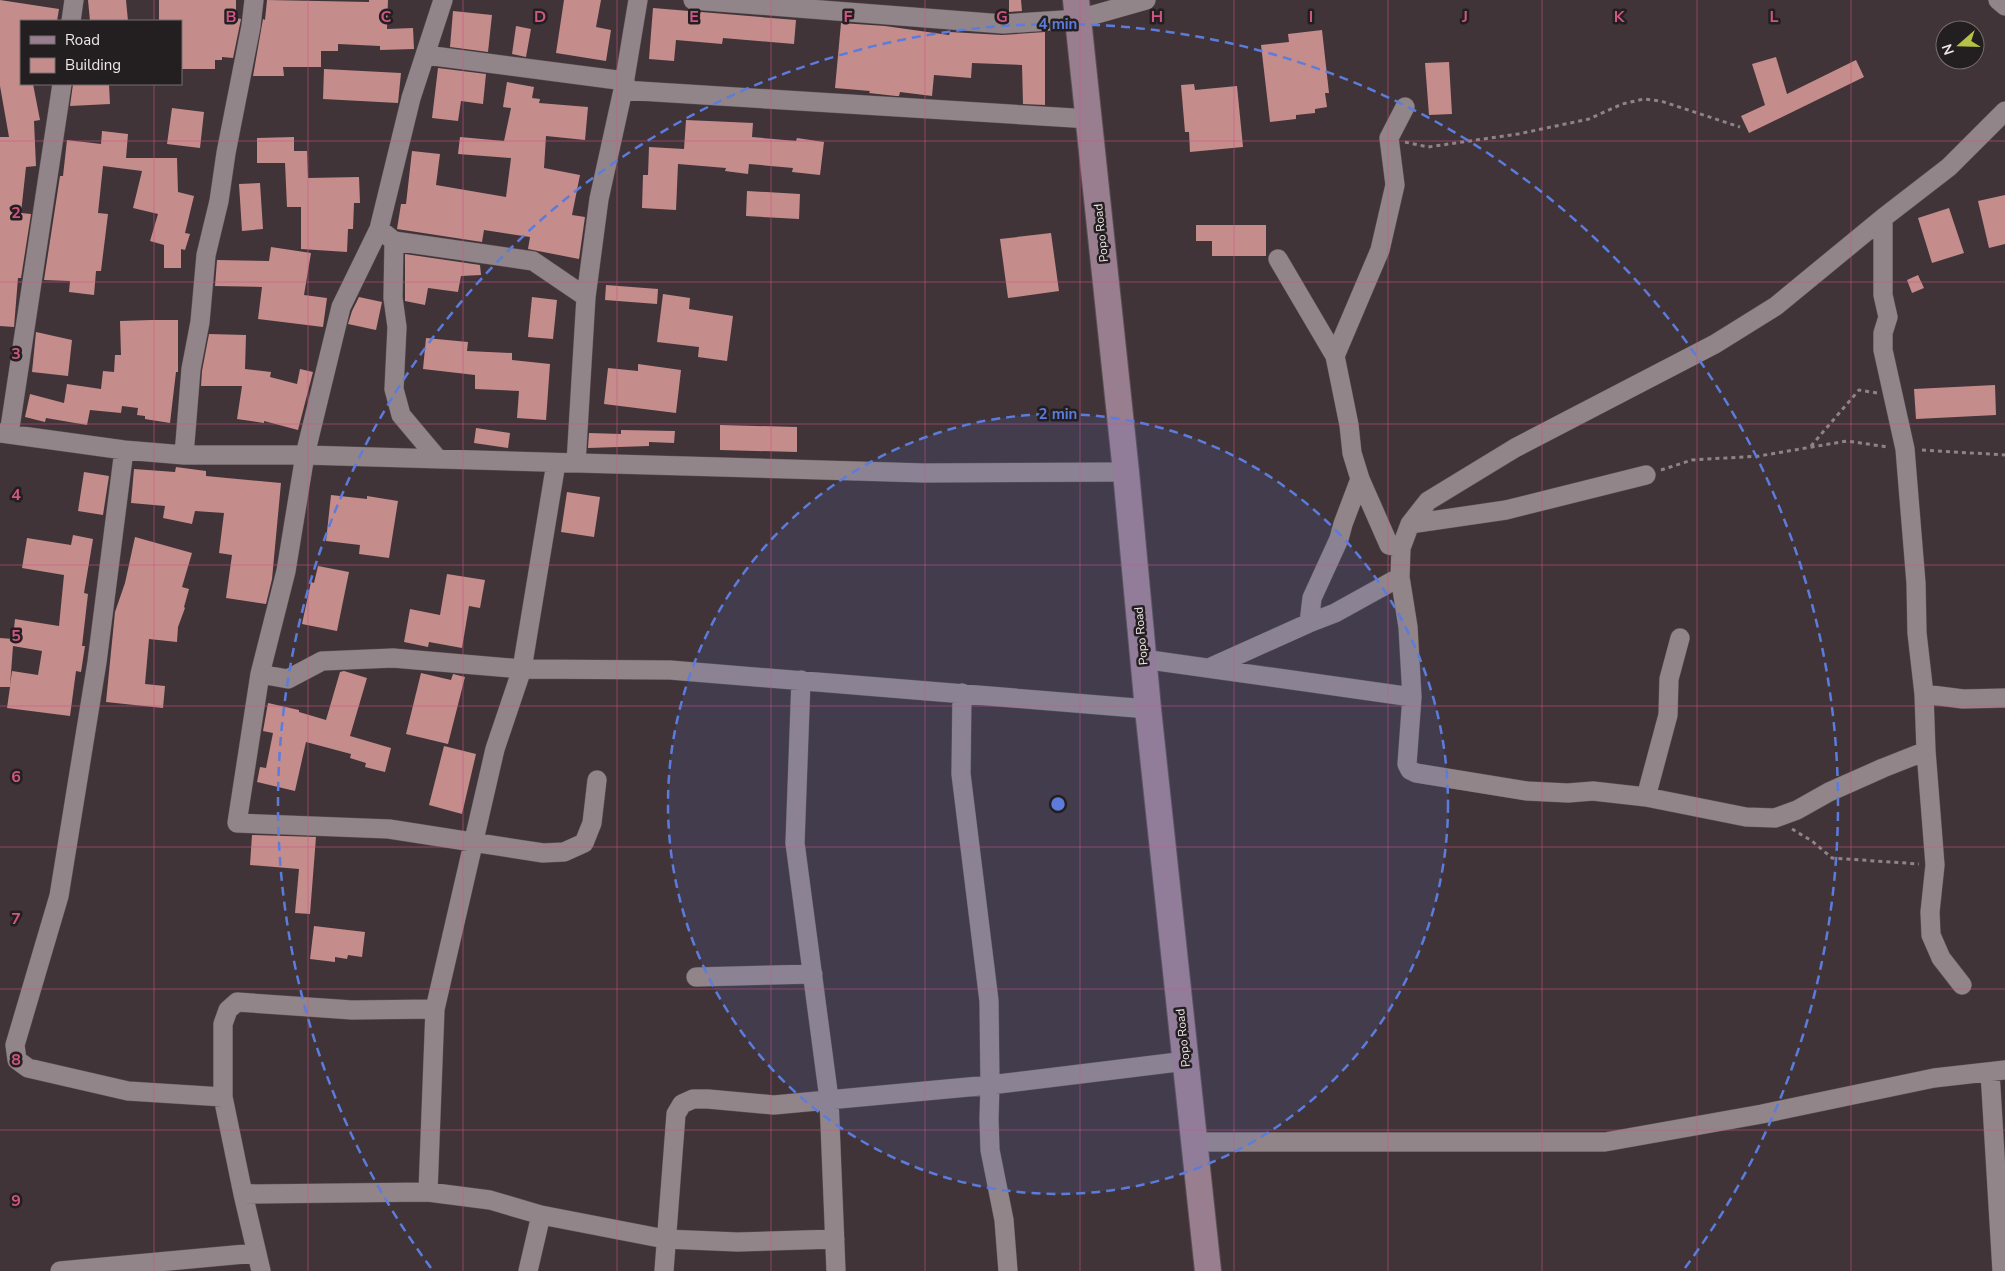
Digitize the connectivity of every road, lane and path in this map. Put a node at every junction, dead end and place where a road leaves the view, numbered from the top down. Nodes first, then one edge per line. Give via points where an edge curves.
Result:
1 (74, 0) edge
2 (254, 0) edge
3 (444, 0) edge
4 (638, 0) edge
5 (693, 0) edge
6 (1146, 0) edge
7 (1998, 0) edge
8 (2005, 6) edge
9 (1077, 10) edge
10 (71, 20) edge
11 (426, 55) junction
12 (62, 85) edge
13 (624, 86) junction
14 (1405, 107) dead end
15 (2005, 110) edge
16 (1090, 118) junction
17 (1740, 127) dead end
18 (1390, 138) junction
19 (1883, 218) junction
20 (379, 229) junction
21 (394, 241) junction
22 (1278, 259) dead end
23 (586, 297) junction
24 (1335, 356) junction
25 (1892, 395) junction
26 (4, 434) edge
27 (1811, 446) junction
28 (1905, 449) junction
29 (124, 450) junction
30 (184, 454) junction
31 (305, 455) junction
32 (2005, 455) edge
33 (438, 458) junction
34 (556, 463) junction
35 (576, 463) junction
36 (1126, 472) junction
37 (1646, 475) joint
38 (1360, 479) junction
39 (1410, 524) junction
40 (1401, 548) junction
41 (1400, 577) junction
42 (1309, 623) junction
43 (1680, 638) dead end
44 (1143, 659) junction
45 (1209, 668) junction
46 (522, 669) junction
47 (260, 674) junction
48 (801, 680) junction
49 (962, 693) junction
50 (1924, 694) junction
51 (1412, 697) junction
52 (2005, 698) edge
53 (1148, 709) junction
54 (1926, 751) junction
55 (597, 780) dead end
56 (1646, 797) junction
57 (1775, 818) junction
58 (474, 843) junction
59 (1936, 865) junction
60 (813, 974) junction
61 (696, 976) dead end
62 (1962, 985) dead end
63 (435, 1009) junction
64 (1186, 1060) junction
65 (1997, 1071) edge
66 (990, 1086) junction
67 (223, 1098) junction
68 (829, 1099) junction
69 (1194, 1142) junction
70 (428, 1192) junction
71 (243, 1194) junction
72 (541, 1215) junction
73 (665, 1239) junction
74 (835, 1239) junction
75 (2003, 1244) edge
76 (256, 1253) junction
77 (1998, 1269) edge
78 (60, 1271) edge
79 (261, 1271) edge
80 (528, 1271) edge
81 (664, 1271) edge
82 (836, 1271) edge
83 (1008, 1271) edge
84 (1208, 1271) edge

1 - 10 street
2 - 30 street via 220,201 206,255
3 - 11 street
4 - 13 street
5 - 9 street via 1003,24
6 - 9 street
7 - 8 street
9 - 16 main road, Popo Road
11 - 13 street
11 - 20 street via 411,98
12 - 26 street
13 - 16 street
13 - 23 street via 599,199
14 - 18 street
15 - 19 street via 1948,167
16 - 36 main road, Popo Road
17 - 18 path via 1661,101 1644,99 1622,104 1589,120 1461,144 1428,147
18 - 24 street via 1395,184 1380,250
19 - 25 street via 1883,295 1888,317 1883,333 1883,350
19 - 39 street via 1776,306 1715,344 1491,463 1428,501
20 - 21 street
20 - 31 street via 341,307
21 - 23 street via 533,261
21 - 33 street via 393,298 397,327 394,389 401,415
22 - 24 street
23 - 35 street
24 - 38 street via 1352,453
25 - 27 path via 1859,390
25 - 28 street
26 - 29 street
27 - 28 path via 1847,441
27 - 37 path via 1759,456 1692,460
28 - 32 path
28 - 50 street
29 - 30 street
29 - 67 street via 97,662 60,896 15,1045 17,1060 28,1068 128,1091
30 - 31 street
31 - 33 street
31 - 47 street via 286,571
33 - 34 street
34 - 35 street
34 - 46 street
35 - 36 street via 924,473
36 - 44 main road, Popo Road
37 - 39 street via 1506,510
38 - 40 street via 1389,545
38 - 42 street via 1339,539 1312,598
39 - 40 street
40 - 41 street
41 - 42 street via 1335,613
41 - 51 street via 1408,627
42 - 45 street
43 - 56 street via 1669,679 1668,715
44 - 45 street
44 - 53 main road, Popo Road
45 - 51 street
46 - 47 street via 393,658 322,661 288,679
46 - 48 street via 670,670
46 - 58 street via 495,749
47 - 58 street via 237,823 389,829
48 - 49 street
48 - 60 street via 795,844
49 - 53 street
49 - 66 street via 961,774 989,1001
50 - 52 street via 1963,699
50 - 54 street
51 - 56 street via 1407,764 1416,773 1527,791 1568,794 1593,791
53 - 64 main road, Popo Road
54 - 57 street
54 - 59 street
55 - 58 street via 592,823 584,843 564,852 543,853
56 - 57 street via 1746,817
57 - 59 path via 1832,858
58 - 63 street
59 - 62 street via 1930,912 1931,935 1941,958
60 - 61 street
60 - 68 street
63 - 67 street via 352,1010 237,1002 228,1010 223,1024
63 - 70 street
64 - 66 street
64 - 69 main road, Popo Road
65 - 69 street via 1934,1078 1605,1142
65 - 75 street
66 - 68 street
66 - 83 street via 990,1150 1004,1220
67 - 71 street
68 - 73 street via 774,1105 693,1099 682,1104 676,1114
68 - 74 street
69 - 84 main road, Popo Road
70 - 71 street
70 - 72 street via 490,1200
71 - 76 street
72 - 73 street
72 - 80 street
73 - 74 street via 737,1242
73 - 81 street
74 - 82 street
75 - 77 street
76 - 78 street
76 - 79 street

